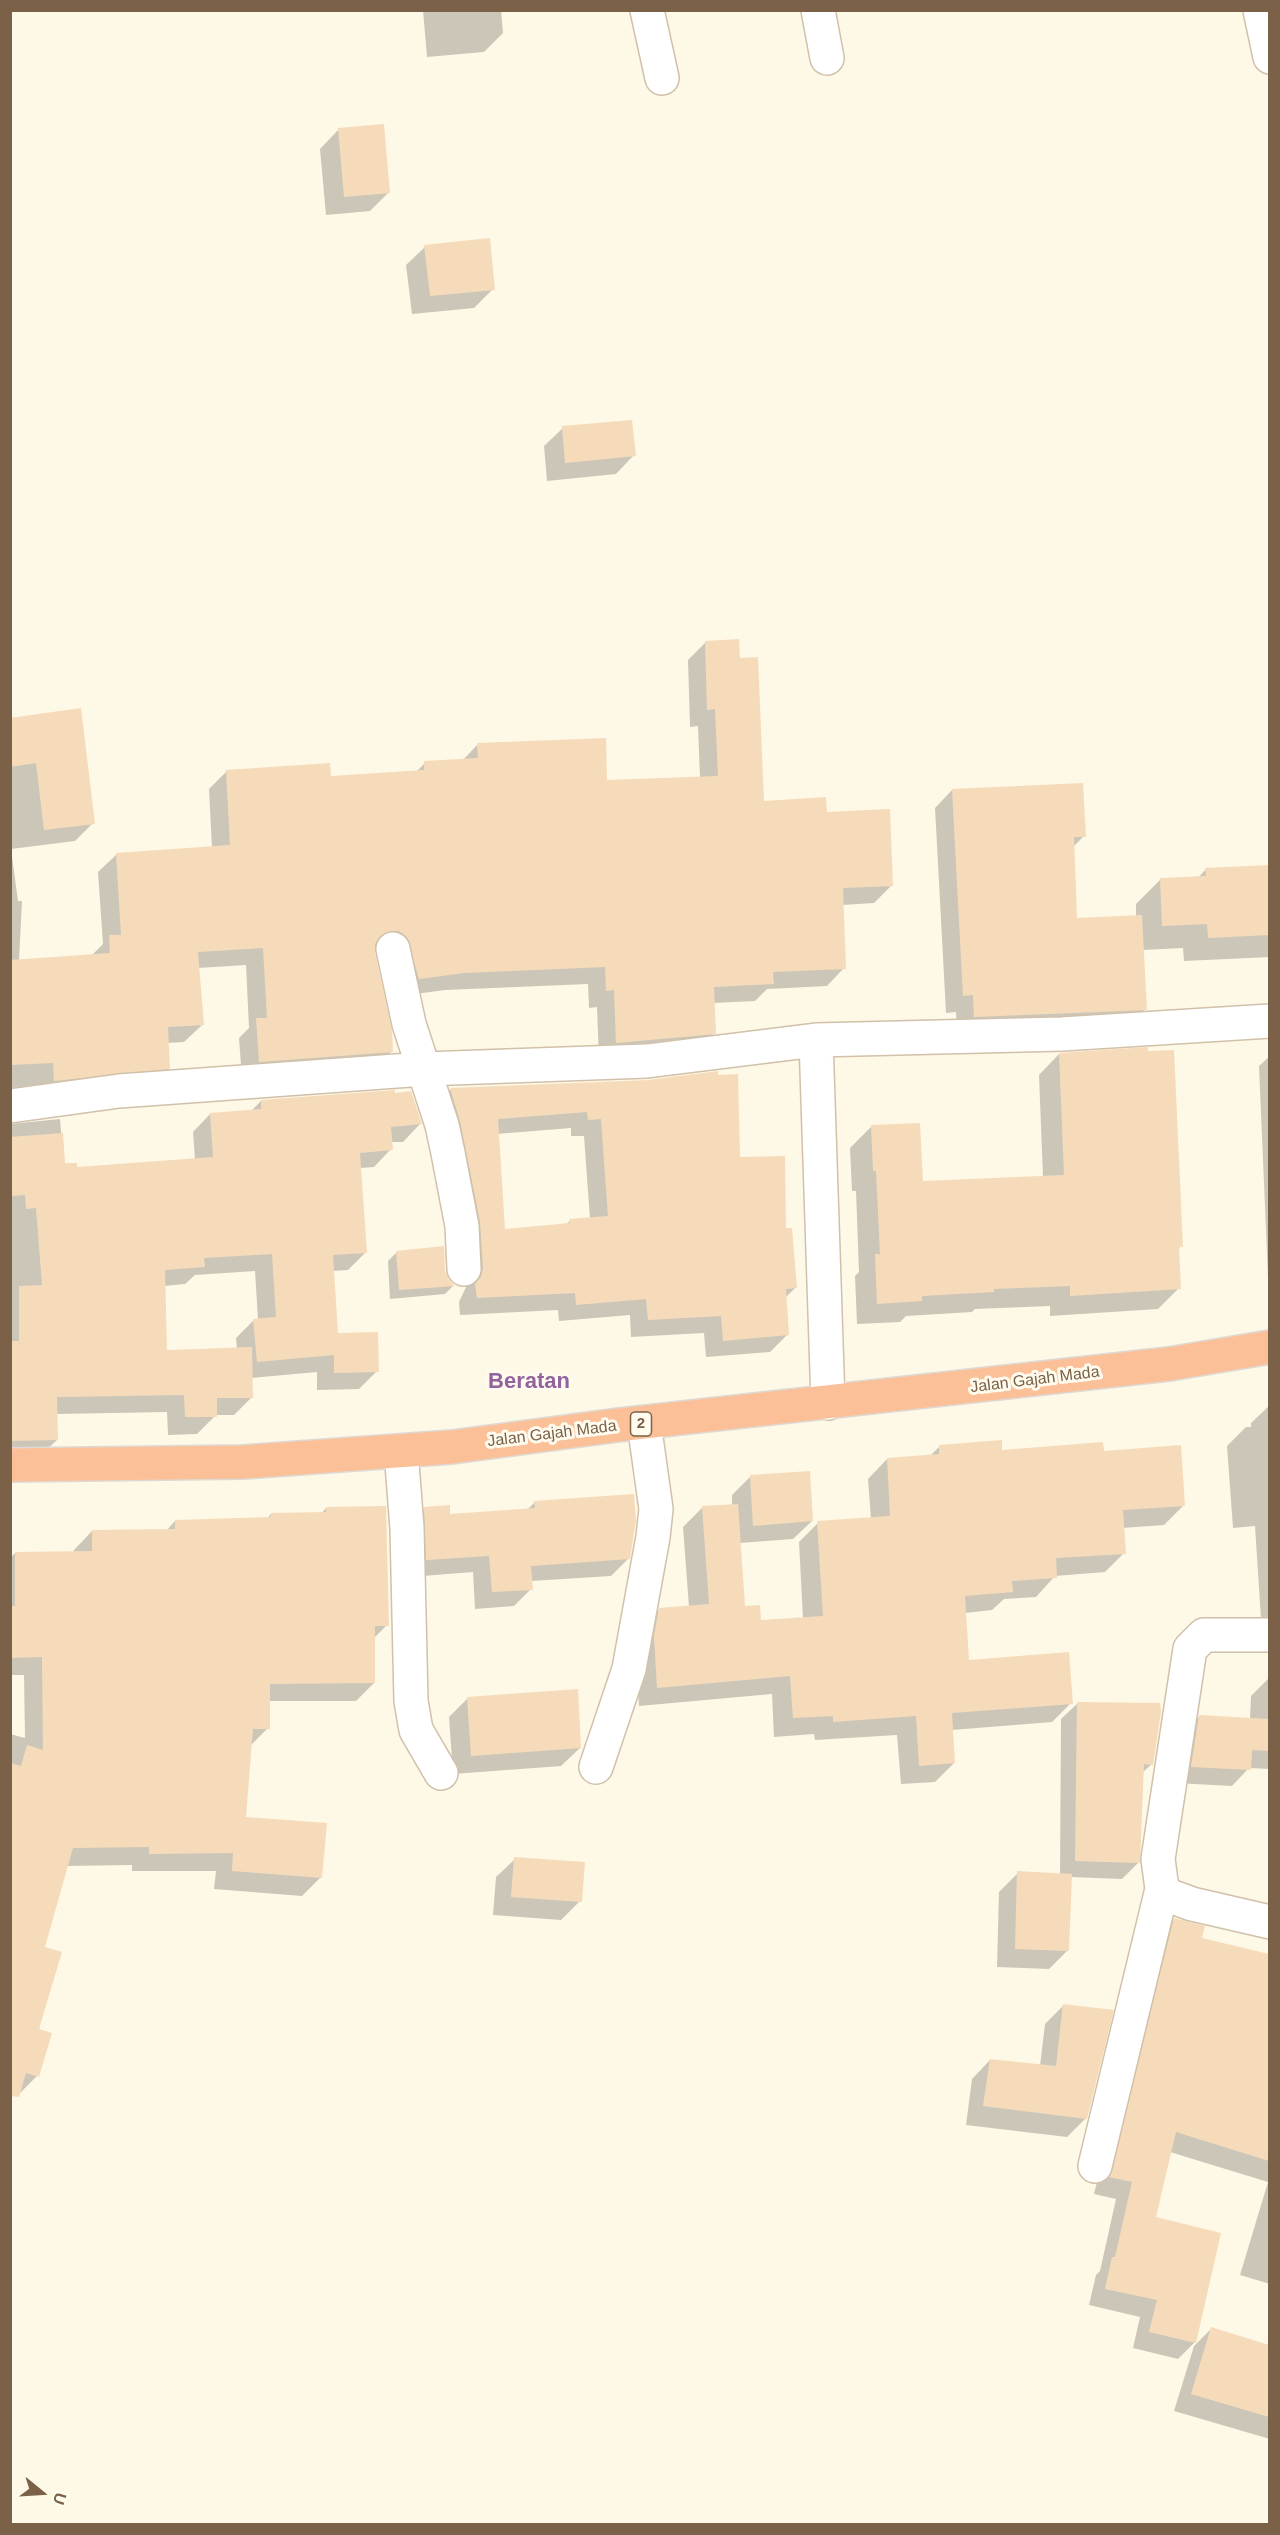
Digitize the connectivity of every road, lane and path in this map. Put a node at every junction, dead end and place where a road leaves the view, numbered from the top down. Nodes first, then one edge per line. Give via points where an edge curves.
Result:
1 (647, 10) edge
2 (818, 10) edge
3 (1260, 10) edge
4 (1269, 57) edge
5 (827, 58) dead end
6 (662, 78) dead end
7 (393, 949) dead end
8 (1269, 1021) edge
9 (816, 1040) junction
10 (424, 1069) junction
11 (10, 1106) edge
12 (464, 1269) dead end
13 (1269, 1347) edge
14 (828, 1403) junction
15 (644, 1423) junction
16 (401, 1450) junction
17 (10, 1465) edge
18 (1269, 1635) edge
19 (596, 1767) dead end
20 (441, 1773) dead end
21 (1162, 1889) junction
22 (1269, 1922) edge
23 (1095, 2166) dead end

1 - 6 street
2 - 5 street
3 - 4 street
7 - 10 street via 409,1024
8 - 9 street via 1062,1034
9 - 10 street via 647,1061
9 - 14 street
10 - 11 street via 119,1091
10 - 12 street via 450,1161 462,1226
13 - 14 highway, Jalan Gajah Mada / 2 via 1169,1364
14 - 15 highway, Jalan Gajah Mada / 2
15 - 16 highway, Jalan Gajah Mada / 2
15 - 19 street via 656,1509 653,1538 629,1669
16 - 17 highway, Jalan Gajah Mada / 2 via 243,1462
16 - 20 street via 411,1701 416,1730
18 - 21 street via 1204,1635 1190,1649 1158,1859
21 - 22 street via 1185,1902
21 - 23 street

